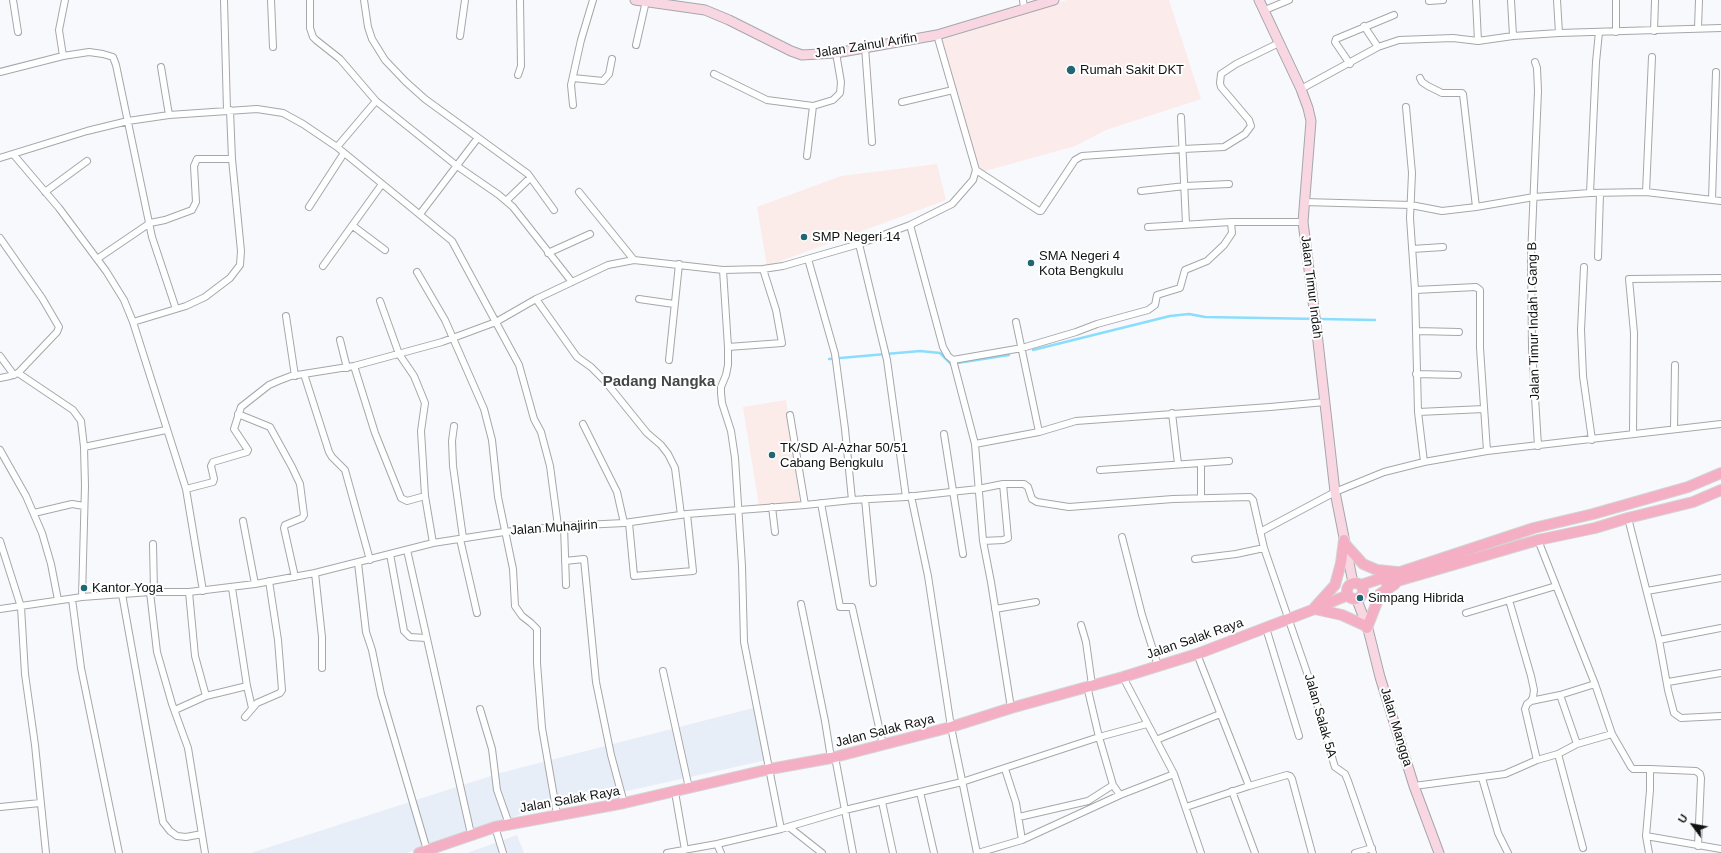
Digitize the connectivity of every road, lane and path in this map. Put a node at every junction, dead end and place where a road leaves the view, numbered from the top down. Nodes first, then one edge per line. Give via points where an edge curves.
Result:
1 (13, 0) edge
2 (65, 0) edge
3 (224, 0) edge
4 (271, 0) edge
5 (310, 0) edge
6 (364, 0) edge
7 (465, 0) edge
8 (520, 0) edge
9 (592, 0) edge
10 (635, 0) edge
11 (1054, 0) edge
12 (1259, 0) edge
13 (1289, 0) edge
14 (1443, 0) edge
15 (1476, 0) edge
16 (1511, 0) edge
17 (1557, 0) edge
18 (1616, 0) edge
19 (1656, 0) edge
20 (1699, 0) edge
21 (646, 1) junction
22 (1429, 1) edge
23 (1024, 4) edge
24 (1265, 10) junction
25 (1394, 15) dead end
26 (1364, 26) junction
27 (1698, 28) junction
28 (1721, 28) edge
29 (1654, 31) junction
30 (18, 32) dead end
31 (1599, 32) junction
32 (1616, 32) junction
33 (1558, 33) junction
34 (937, 35) junction
35 (460, 36) dead end
36 (1513, 36) junction
37 (1478, 41) junction
38 (1279, 43) junction
39 (636, 45) dead end
40 (273, 47) dead end
41 (865, 47) junction
42 (1378, 47) junction
43 (836, 53) junction
44 (63, 56) junction
45 (1652, 58) dead end
46 (612, 59) dead end
47 (1535, 62) dead end
48 (1350, 64) junction
49 (161, 67) dead end
50 (0, 72) edge
51 (1716, 72) dead end
52 (714, 74) dead end
53 (518, 75) dead end
54 (573, 78) junction
55 (1420, 78) dead end
56 (1301, 89) junction
57 (953, 90) junction
58 (376, 101) junction
59 (902, 102) dead end
60 (574, 105) dead end
61 (813, 106) junction
62 (1406, 107) dead end
63 (229, 110) junction
64 (169, 115) junction
65 (1181, 117) dead end
66 (128, 121) junction
67 (477, 138) junction
68 (872, 142) dead end
69 (336, 147) junction
70 (1183, 148) junction
71 (344, 153) junction
72 (13, 154) junction
73 (807, 156) dead end
74 (0, 158) edge
75 (232, 159) junction
76 (86, 161) dead end
77 (456, 166) junction
78 (976, 170) junction
79 (530, 178) junction
80 (382, 184) junction
81 (1230, 184) dead end
82 (1185, 186) junction
83 (1140, 191) dead end
84 (45, 192) junction
85 (579, 192) dead end
86 (1646, 192) junction
87 (1590, 194) junction
88 (1600, 194) junction
89 (1534, 197) junction
90 (1712, 200) junction
91 (506, 201) junction
92 (1721, 201) edge
93 (1304, 202) junction
94 (1411, 205) junction
95 (309, 207) dead end
96 (1476, 207) junction
97 (554, 210) dead end
98 (420, 214) junction
99 (1231, 222) junction
100 (1302, 222) junction
101 (150, 223) junction
102 (1186, 224) junction
103 (910, 225) junction
104 (353, 226) junction
105 (1148, 227) dead end
106 (590, 234) dead end
107 (0, 238) edge
108 (859, 244) junction
109 (1443, 247) dead end
110 (1412, 249) junction
111 (385, 250) dead end
112 (548, 253) junction
113 (1598, 257) dead end
114 (97, 259) junction
115 (808, 259) junction
116 (634, 260) junction
117 (679, 264) junction
118 (323, 266) dead end
119 (1584, 267) dead end
120 (763, 269) junction
121 (723, 270) junction
122 (417, 272) dead end
123 (1721, 278) edge
124 (572, 282) junction
125 (1415, 290) junction
126 (536, 299) junction
127 (639, 299) dead end
128 (380, 301) dead end
129 (674, 304) junction
130 (176, 309) junction
131 (286, 316) dead end
132 (134, 322) junction
133 (496, 322) junction
134 (1016, 322) dead end
135 (1416, 331) junction
136 (1459, 332) dead end
137 (452, 338) junction
138 (340, 340) dead end
139 (728, 347) junction
140 (1022, 348) junction
141 (399, 354) junction
142 (0, 356) edge
143 (669, 360) dead end
144 (953, 361) junction
145 (1675, 364) dead end
146 (354, 366) junction
147 (347, 368) junction
148 (16, 374) junction
149 (304, 374) junction
150 (1416, 374) junction
151 (1458, 375) dead end
152 (295, 376) junction
153 (0, 378) edge
154 (1325, 402) junction
155 (1484, 409) junction
156 (1418, 412) junction
157 (1172, 413) junction
158 (238, 414) junction
159 (790, 415) dead end
160 (583, 424) dead end
161 (1721, 424) edge
162 (454, 426) dead end
163 (1674, 429) junction
164 (166, 430) junction
165 (1039, 432) junction
166 (1633, 433) junction
167 (944, 434) dead end
168 (1592, 440) junction
169 (975, 444) junction
170 (1538, 446) junction
171 (84, 447) junction
172 (0, 450) edge
173 (1487, 451) junction
174 (1230, 461) dead end
175 (1424, 462) junction
176 (1201, 463) junction
177 (1178, 464) junction
178 (1100, 470) dead end
179 (1721, 473) edge
180 (1003, 484) junction
181 (1688, 487) junction
182 (186, 489) junction
183 (978, 489) junction
184 (1721, 490) edge
185 (953, 491) junction
186 (1334, 492) junction
187 (425, 496) junction
188 (908, 497) junction
189 (1201, 498) junction
190 (865, 499) junction
191 (852, 500) junction
192 (1693, 502) junction
193 (821, 503) junction
194 (805, 505) junction
195 (84, 506) junction
196 (772, 508) junction
197 (738, 510) junction
198 (34, 513) junction
199 (684, 515) junction
200 (1628, 518) junction
201 (243, 521) dead end
202 (626, 523) junction
203 (561, 526) junction
204 (504, 532) junction
205 (775, 532) dead end
206 (1260, 532) junction
207 (1122, 537) dead end
208 (462, 538) junction
209 (983, 540) junction
210 (1538, 540) junction
211 (0, 541) edge
212 (1344, 542) junction
213 (433, 543) junction
214 (153, 544) dead end
215 (1264, 548) junction
216 (407, 550) junction
217 (390, 554) junction
218 (963, 554) dead end
219 (1195, 559) dead end
220 (370, 560) junction
221 (565, 561) junction
222 (358, 563) junction
223 (315, 573) junction
224 (1402, 576) junction
225 (295, 577) junction
226 (1721, 578) edge
227 (269, 582) junction
228 (873, 583) dead end
229 (255, 584) junction
230 (566, 585) dead end
231 (1359, 586) junction
232 (1556, 586) junction
233 (232, 588) junction
234 (203, 591) junction
235 (1647, 591) junction
236 (152, 592) junction
237 (189, 592) junction
238 (122, 594) junction
239 (82, 597) junction
240 (1352, 597) junction
241 (72, 599) junction
242 (58, 600) junction
243 (1509, 600) junction
244 (1036, 602) dead end
245 (801, 604) dead end
246 (21, 607) junction
247 (0, 609) edge
248 (995, 609) junction
249 (1314, 609) junction
250 (477, 613) dead end
251 (1466, 613) dead end
252 (1290, 618) junction
253 (1081, 625) dead end
254 (1367, 627) junction
255 (1266, 628) junction
256 (1721, 628) edge
257 (426, 638) junction
258 (1659, 640) junction
259 (1197, 654) junction
260 (1158, 666) junction
261 (322, 668) dead end
262 (663, 671) dead end
263 (1721, 673) edge
264 (1123, 677) junction
265 (1668, 682) junction
266 (1595, 684) junction
267 (246, 686) junction
268 (1090, 686) junction
269 (1560, 695) junction
270 (206, 696) junction
271 (1531, 701) junction
272 (252, 708) junction
273 (1011, 708) junction
274 (480, 709) dead end
275 (175, 710) junction
276 (1220, 714) junction
277 (1721, 716) edge
278 (245, 717) dead end
279 (1147, 724) junction
280 (951, 727) junction
281 (1612, 734) junction
282 (1299, 736) dead end
283 (1099, 737) junction
284 (1156, 740) junction
285 (1577, 744) junction
286 (883, 745) junction
287 (1558, 754) junction
288 (833, 757) junction
289 (1537, 760) junction
290 (770, 769) junction
291 (1005, 769) junction
292 (1650, 769) junction
293 (1174, 774) junction
294 (1482, 778) junction
295 (962, 782) junction
296 (1113, 785) junction
297 (1249, 786) junction
298 (1414, 786) junction
299 (689, 788) junction
300 (1232, 791) junction
301 (675, 792) junction
302 (920, 792) junction
303 (1120, 795) junction
304 (882, 802) junction
305 (40, 803) junction
306 (624, 803) junction
307 (1186, 807) junction
308 (0, 808) edge
309 (845, 810) junction
310 (557, 814) junction
311 (1019, 818) junction
312 (509, 824) junction
313 (495, 826) junction
314 (789, 827) junction
315 (781, 829) junction
316 (202, 834) junction
317 (471, 834) junction
318 (1646, 836) junction
319 (1022, 840) junction
320 (717, 844) junction
321 (1698, 846) junction
322 (1583, 848) dead end
323 (686, 850) junction
324 (1373, 850) edge
325 (1721, 850) edge
326 (423, 851) edge
327 (46, 853) edge
328 (119, 853) edge
329 (205, 853) edge
330 (503, 853) edge
331 (669, 853) edge
332 (721, 853) edge
333 (822, 853) edge
334 (853, 853) edge
335 (893, 853) edge
336 (934, 853) edge
337 (978, 853) edge
338 (1201, 853) edge
339 (1255, 853) edge
340 (1312, 853) edge
341 (1355, 853) edge
342 (1439, 853) edge
343 (1508, 853) edge
344 (1649, 853) edge

1 - 30 street
2 - 44 street via 59,30
3 - 63 street
4 - 40 street
5 - 58 street via 310,28 313,37 340,59
6 - 67 street via 372,39 385,60 425,99
7 - 35 street
8 - 53 street via 522,66
9 - 54 street
10 - 21 street, Jalan Zainul Arifin
11 - 23 street, Jalan Zainul Arifin
12 - 24 street, Jalan Timur Indah
13 - 24 street
14 - 22 street
15 - 37 street
16 - 36 street
17 - 33 street
18 - 32 street
19 - 29 street
20 - 27 street
21 - 39 street
21 - 43 street, Jalan Zainul Arifin via 705,10 802,55
23 - 34 street, Jalan Zainul Arifin
24 - 38 street, Jalan Timur Indah
25 - 26 street
26 - 42 street
26 - 48 street via 1335,40
27 - 28 street
27 - 29 street
29 - 32 street
31 - 32 street
31 - 33 street
31 - 87 street
33 - 36 street
34 - 41 street, Jalan Zainul Arifin
34 - 57 street
36 - 37 street
37 - 42 street via 1415,38
38 - 56 street, Jalan Timur Indah
38 - 70 street via 1221,74 1221,87 1249,120 1251,126 1248,131 1224,147
41 - 43 street, Jalan Zainul Arifin
41 - 68 street
42 - 48 street
43 - 61 street via 841,82 840,93 833,100
44 - 50 street
44 - 66 street via 89,52 113,57
45 - 86 street
46 - 54 street via 609,74 603,82
47 - 89 street, Jalan Timur Indah I Gang B via 1538,91
48 - 56 street
49 - 64 street
51 - 90 street
52 - 61 street via 767,100
54 - 60 street via 571,90
55 - 96 street via 1428,86 1442,93 1463,94
56 - 93 street, Jalan Timur Indah via 1311,121
57 - 59 street
57 - 78 street
58 - 69 street
58 - 77 street
61 - 73 street
62 - 94 street via 1412,173
63 - 64 street
63 - 69 street via 257,109 283,113
63 - 75 street
64 - 66 street
65 - 70 street
66 - 72 street
66 - 101 street
67 - 77 street
67 - 79 street
69 - 71 street
70 - 78 street via 1077,158 1039,211
70 - 82 street
71 - 80 street
71 - 95 street
72 - 74 street
72 - 84 street
75 - 101 street via 197,159 194,166 194,208 185,214
75 - 130 street via 240,265 230,278 205,297
76 - 84 street
77 - 91 street
77 - 98 street
78 - 103 street via 973,180 952,204
79 - 91 street
79 - 97 street
80 - 98 street
80 - 104 street
81 - 82 street
82 - 83 street
82 - 102 street
84 - 114 street
85 - 116 street
86 - 88 street
86 - 90 street
87 - 88 street
87 - 89 street
88 - 113 street
89 - 96 street
89 - 170 street, Jalan Timur Indah I Gang B via 1531,257 1532,348
90 - 92 street
91 - 112 street
93 - 94 street
93 - 100 street, Jalan Timur Indah
94 - 96 street via 1442,211
94 - 110 street
98 - 133 street via 452,241
99 - 100 street
99 - 102 street
99 - 140 street via 1232,233 1224,245 1207,261 1185,270 1180,288 1157,295 1155,305 1148,310
100 - 154 street, Jalan Timur Indah
101 - 114 street
101 - 130 street via 152,237
102 - 105 street
103 - 108 street
103 - 144 street via 943,347
104 - 111 street
104 - 118 street
106 - 112 street
107 - 148 street via 59,327
108 - 115 street
108 - 188 street via 885,349
109 - 110 street
110 - 125 street
112 - 124 street
114 - 132 street via 124,300
115 - 120 street
115 - 191 street via 836,354
116 - 117 street
116 - 124 street via 608,265
117 - 121 street
117 - 129 street
119 - 168 street via 1581,330 1583,376
120 - 121 street
120 - 139 street via 776,310 782,343
121 - 139 street
122 - 137 street via 439,308
123 - 166 street via 1629,279 1634,334
124 - 126 street
125 - 135 street
125 - 155 street via 1476,287 1480,290
126 - 133 street
126 - 199 street via 566,343 605,381 668,454 675,468
127 - 129 street
128 - 141 street
129 - 143 street
130 - 132 street
131 - 152 street
132 - 164 street
133 - 137 street
133 - 203 street via 519,365 534,419 541,432
134 - 140 street
135 - 136 street
135 - 150 street
137 - 141 street
137 - 204 street via 484,410 492,440
138 - 147 street
139 - 197 street via 726,375 720,393 731,431
140 - 144 street
140 - 165 street
141 - 146 street
141 - 187 street via 414,376 425,403 421,431
142 - 148 street
144 - 169 street
145 - 163 street
146 - 147 street
146 - 187 street via 401,498 407,501
147 - 149 street
148 - 153 street
148 - 171 street via 65,404 78,415
149 - 152 street
149 - 220 street via 329,452 345,470
150 - 151 street
150 - 156 street
152 - 158 street via 269,385 241,407
154 - 157 street
154 - 186 street, Jalan Timur Indah
155 - 156 street
155 - 173 street
156 - 175 street
157 - 165 street via 1076,421
157 - 177 street
158 - 182 street via 234,429 247,452 213,462 213,482
158 - 225 street via 270,428 300,484 304,515 284,528
159 - 194 street
160 - 202 street via 617,492
161 - 163 street
162 - 208 street via 453,466
163 - 166 street
164 - 171 street
164 - 182 street
165 - 169 street
166 - 168 street
167 - 185 street
168 - 170 street
169 - 183 street
170 - 173 street
171 - 195 street
172 - 198 street
173 - 175 street
174 - 176 street
175 - 186 street via 1384,472
176 - 177 street
176 - 189 street
177 - 178 street
179 - 181 main road
180 - 183 street, Jalan Muhajirin
180 - 189 street, Jalan Muhajirin via 1024,484 1028,487 1032,499 1037,502 1069,507
180 - 209 street via 1008,538
181 - 192 main road
181 - 224 main road via 1534,528
182 - 234 street
183 - 185 street, Jalan Muhajirin
183 - 209 street
184 - 192 main road
185 - 188 street, Jalan Muhajirin
185 - 218 street
186 - 206 street
186 - 212 street, Jalan Timur Indah
187 - 213 street
188 - 190 street, Jalan Muhajirin
188 - 280 street via 928,576
189 - 206 street, Jalan Salak 5A via 1250,497 1254,500
190 - 191 street, Jalan Muhajirin
190 - 228 street
191 - 193 street, Jalan Muhajirin
192 - 200 main road
193 - 194 street, Jalan Muhajirin
193 - 286 street via 840,607 852,607
194 - 196 street, Jalan Muhajirin
195 - 198 street via 72,504
195 - 239 street
196 - 197 street, Jalan Muhajirin
196 - 205 street
197 - 199 street, Jalan Muhajirin
197 - 290 street via 744,642
198 - 242 street via 51,564
199 - 202 street, Jalan Muhajirin
199 - 202 street via 693,571 634,576
200 - 210 main road
200 - 235 street
201 - 229 street
202 - 203 street, Jalan Muhajirin
203 - 204 street, Jalan Muhajirin
203 - 221 street
204 - 208 street, Jalan Muhajirin
204 - 310 street via 513,569 515,606 537,629 542,728
206 - 215 street, Jalan Salak 5A
207 - 260 street
208 - 213 street, Jalan Muhajirin
208 - 250 street
209 - 248 street
210 - 224 main road
210 - 232 street
211 - 246 street
212 - 224 main road via 1363,564
212 - 231 street, Jalan Timur Indah
212 - 249 main road via 1335,584
213 - 216 street, Jalan Muhajirin
214 - 236 street
215 - 219 street
215 - 252 street, Jalan Salak 5A
216 - 217 street, Jalan Muhajirin
216 - 257 street
217 - 220 street, Jalan Muhajirin
217 - 257 street via 404,631 410,637
220 - 222 street, Jalan Muhajirin
221 - 230 street
221 - 306 street via 584,559 596,682
222 - 223 street, Jalan Muhajirin
222 - 326 street via 366,632
223 - 225 street, Jalan Muhajirin
223 - 261 street via 322,637
224 - 231 main road
224 - 254 main road via 1380,594
225 - 227 street, Jalan Muhajirin
226 - 235 street
227 - 229 street, Jalan Muhajirin
227 - 272 street via 278,640 282,690
229 - 233 street, Jalan Muhajirin
231 - 240 main road via 1348,588
231 - 240 main road via 1363,595
232 - 243 street
232 - 266 street
233 - 234 street, Jalan Muhajirin
233 - 267 street
234 - 237 street, Jalan Muhajirin
235 - 258 street
236 - 237 street, Jalan Muhajirin
236 - 238 street, Jalan Muhajirin
236 - 275 street via 157,652
237 - 270 street via 195,656
238 - 239 street, Jalan Muhajirin
238 - 316 street via 163,822 177,836
239 - 241 street, Jalan Muhajirin
240 - 249 main road, Jalan Salak Raya
240 - 254 street, Jalan Mangga
241 - 242 street, Jalan Muhajirin
241 - 328 street via 81,668
242 - 246 street, Jalan Muhajirin
243 - 251 street
243 - 271 street via 1531,676 1534,690
244 - 248 street
245 - 288 street
246 - 247 street, Jalan Muhajirin
246 - 305 street via 25,674
248 - 273 street
249 - 252 main road, Jalan Salak Raya
249 - 254 main road via 1342,615
252 - 255 main road, Jalan Salak Raya
252 - 324 street, Jalan Salak 5A via 1335,767 1345,774
253 - 268 street via 1086,642
254 - 298 street, Jalan Mangga
255 - 259 main road, Jalan Salak Raya
255 - 282 street
256 - 258 street
257 - 317 street
258 - 265 street
259 - 260 main road, Jalan Salak Raya
259 - 276 street
260 - 264 main road, Jalan Salak Raya
262 - 299 street
263 - 265 street
264 - 268 main road, Jalan Salak Raya
264 - 279 street
265 - 277 street via 1672,710 1676,716
266 - 269 street
266 - 281 street
267 - 270 street
267 - 272 street
268 - 273 main road, Jalan Salak Raya
268 - 283 street
269 - 271 street
269 - 285 street
270 - 275 street
271 - 289 street via 1525,709
272 - 278 street
273 - 280 main road, Jalan Salak Raya
274 - 312 street via 492,749 497,790
275 - 316 street via 188,748
276 - 284 street
276 - 297 street
279 - 283 street
279 - 284 street
280 - 286 main road, Jalan Salak Raya
280 - 295 street
281 - 285 street
281 - 292 street via 1631,767
283 - 291 street
283 - 296 street
284 - 293 street
285 - 287 street
286 - 288 main road, Jalan Salak Raya
287 - 289 street
287 - 322 street
288 - 290 main road, Jalan Salak Raya
288 - 309 street
289 - 294 street via 1505,774
290 - 299 main road, Jalan Salak Raya
290 - 315 street
291 - 295 street
291 - 311 street
292 - 318 street
292 - 321 street via 1696,771 1700,774
293 - 303 street
293 - 307 street
294 - 298 street
294 - 343 street via 1498,833
295 - 302 street
295 - 337 street
296 - 303 street
296 - 311 street via 1088,801
297 - 300 street
297 - 340 street via 1290,776
298 - 342 street, Jalan Mangga
299 - 301 main road, Jalan Salak Raya
300 - 307 street
300 - 339 street
301 - 306 main road, Jalan Salak Raya
301 - 323 street
302 - 304 street
302 - 336 street
303 - 319 street
304 - 309 street
304 - 335 street
305 - 308 street
305 - 327 street
306 - 310 main road, Jalan Salak Raya
307 - 338 street
309 - 314 street
309 - 334 street
310 - 312 main road, Jalan Salak Raya
311 - 319 street
312 - 313 main road, Jalan Salak Raya
313 - 317 main road, Jalan Salak Raya
313 - 330 street
314 - 315 street
314 - 333 street
315 - 320 street
316 - 329 street
317 - 326 main road, Jalan Salak Raya
318 - 321 street
318 - 344 street
319 - 337 street
320 - 323 street
320 - 332 street
321 - 325 street
323 - 331 street
324 - 341 street

